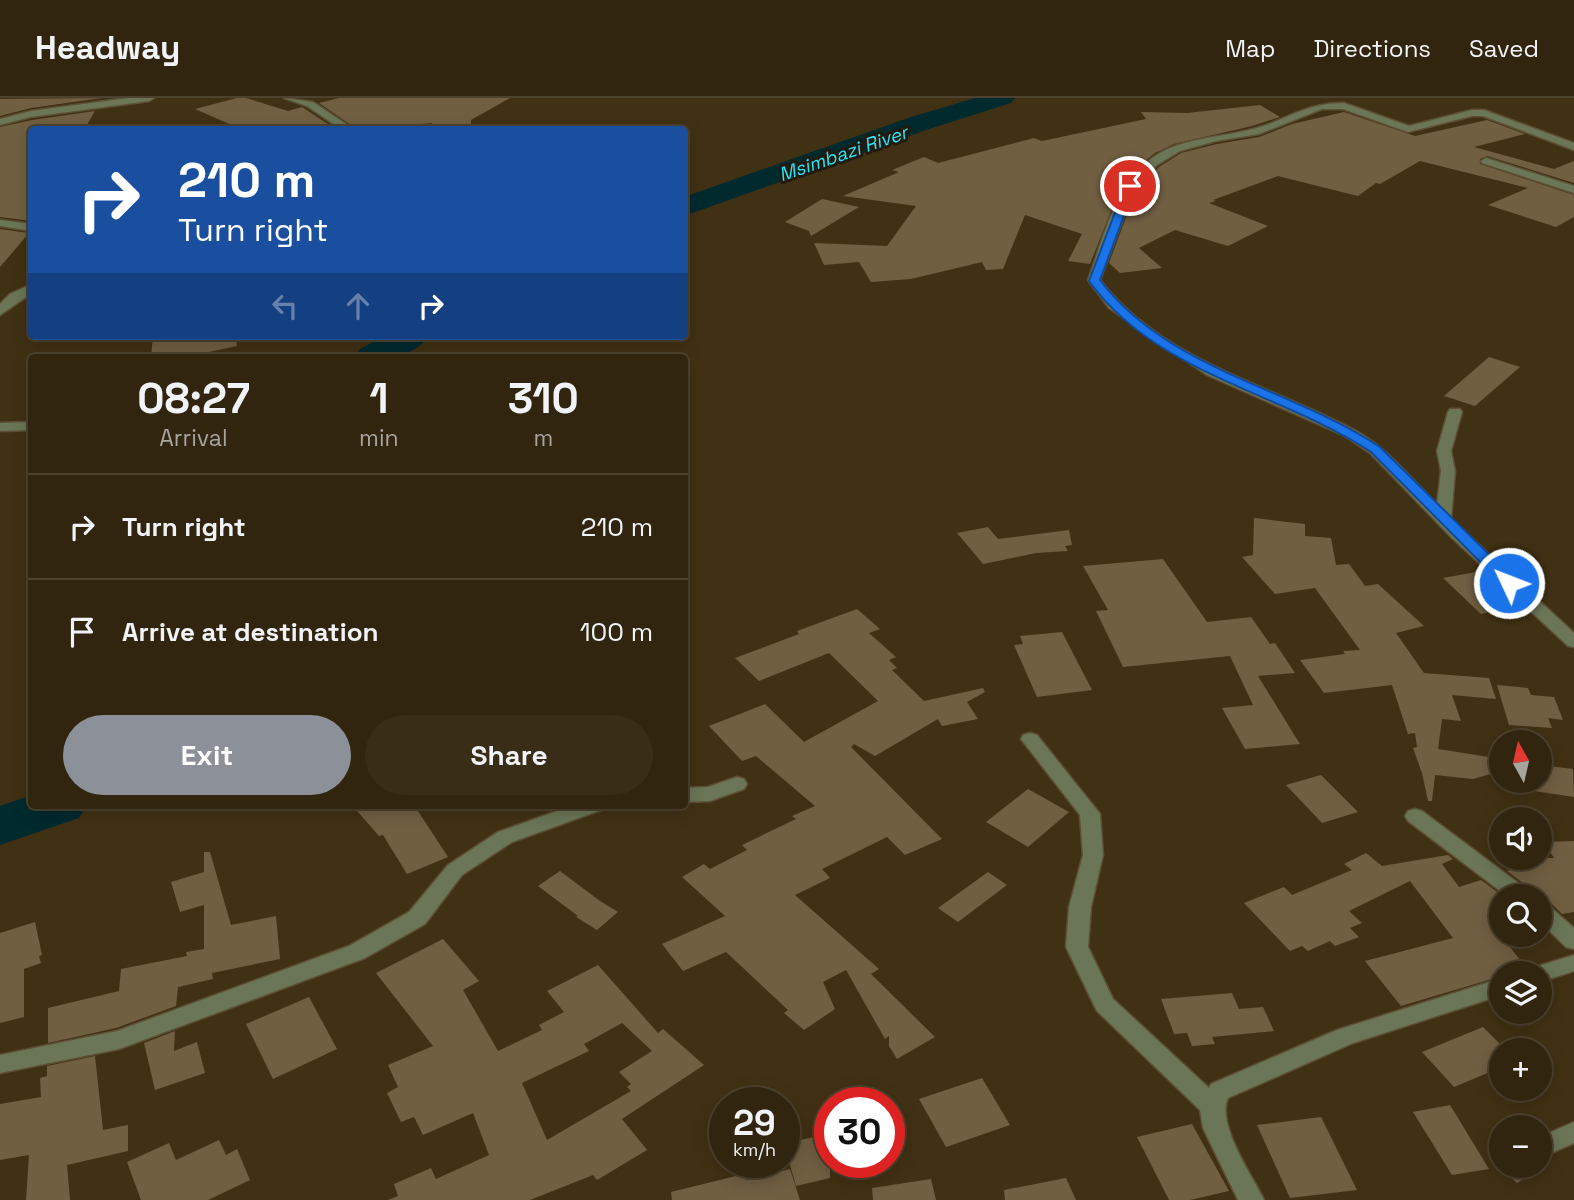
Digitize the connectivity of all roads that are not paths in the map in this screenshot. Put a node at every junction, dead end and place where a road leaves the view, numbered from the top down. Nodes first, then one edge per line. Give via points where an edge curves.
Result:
1 (149, 98) edge
2 (289, 98) edge
3 (0, 122) edge
4 (344, 126) edge
5 (1574, 147) edge
6 (1486, 162) dead end
7 (1574, 190) edge
8 (0, 223) edge
9 (28, 227) edge
10 (28, 290) edge
11 (0, 312) edge
12 (1455, 412) dead end
13 (28, 426) edge
14 (0, 427) edge
15 (1443, 519) junction
16 (1574, 642) edge
17 (1030, 739) dead end
18 (737, 784) dead end
19 (688, 795) edge
20 (583, 809) edge
21 (1415, 816) dead end
22 (1506, 884) edge
23 (1552, 921) edge
24 (1574, 941) edge
25 (1574, 963) edge
26 (1552, 970) edge
27 (1489, 990) edge
28 (0, 1063) edge
29 (1212, 1106) junction
30 (1574, 1132) edge
31 (1552, 1143) edge
32 (1251, 1200) edge

1 - 3 street via 30,110
2 - 4 street via 310,104
5 - 15 street via 1484,113 1408,129 1344,106 1321,106 1255,132 1191,144 1153,163 1130,186 1100,262 1094,281 1113,305 1135,322 1212,372 1350,433 1375,450
6 - 7 street
8 - 9 street
10 - 11 street
12 - 15 street via 1444,451 1448,471
13 - 14 street
15 - 16 street
17 - 29 street via 1090,814 1093,855 1080,907 1077,947 1105,1004
18 - 19 street via 710,794
20 - 28 street via 505,837 455,870 417,918 357,952 119,1040
21 - 22 street
23 - 24 street
25 - 26 street
27 - 29 street via 1345,1036 1241,1079 1219,1091
29 - 32 street via 1215,1128
30 - 31 street

